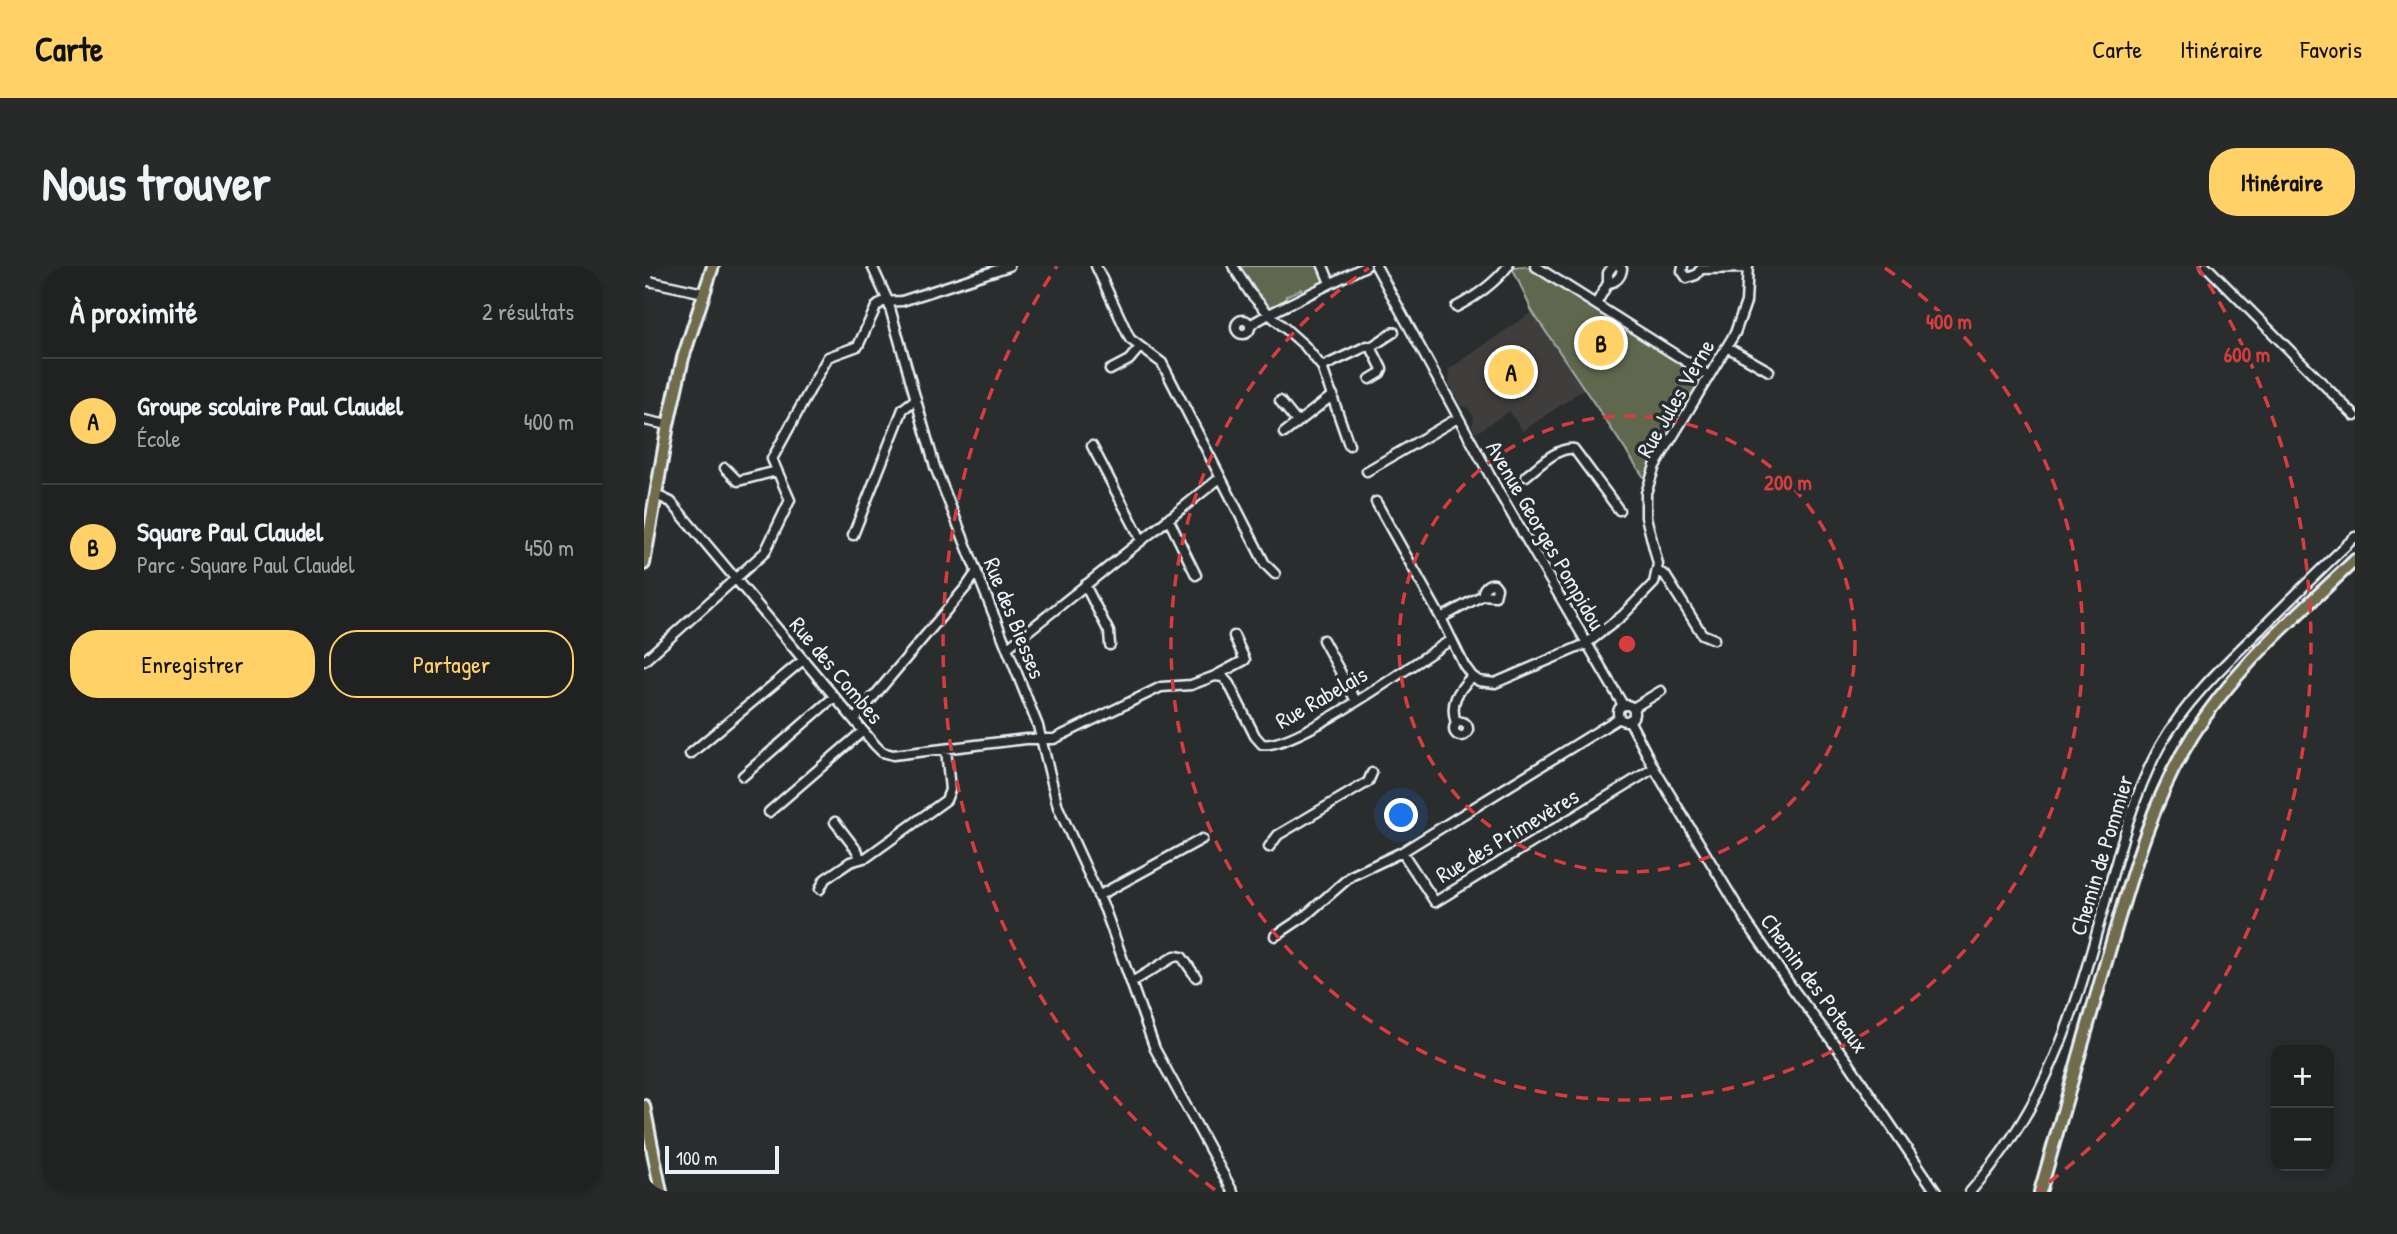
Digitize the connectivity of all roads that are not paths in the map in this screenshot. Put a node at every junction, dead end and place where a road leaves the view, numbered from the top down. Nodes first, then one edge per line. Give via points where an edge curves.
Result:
1 (713, 266) edge
2 (872, 266) edge
3 (1006, 266) edge
4 (1096, 266) edge
5 (1233, 266) edge
6 (1323, 266) edge
7 (1366, 266) edge
8 (1376, 266) edge
9 (1508, 266) edge
10 (1535, 266) edge
11 (1613, 266) edge
12 (1619, 266) edge
13 (1683, 266) edge
14 (2206, 266) edge
15 (1699, 267) edge
16 (1748, 267) edge
17 (644, 280) edge
18 (1608, 283) junction
19 (1331, 284) junction
20 (704, 293) junction
21 (888, 301) junction
22 (1596, 304) junction
23 (1457, 307) dead end
24 (1269, 314) junction
25 (1250, 325) dead end
26 (1394, 332) dead end
27 (1140, 347) junction
28 (1371, 347) junction
29 (1727, 347) junction
30 (1322, 367) junction
31 (1110, 370) dead end
32 (1769, 371) dead end
33 (1709, 376) junction
34 (1370, 379) dead end
35 (1333, 395) junction
36 (916, 399) junction
37 (1280, 401) dead end
38 (2355, 416) edge
39 (1458, 418) junction
40 (644, 420) edge
41 (1297, 422) junction
42 (668, 425) junction
43 (1284, 433) dead end
44 (1349, 444) dead end
45 (1092, 446) dead end
46 (725, 468) dead end
47 (777, 471) junction
48 (1367, 471) dead end
49 (1526, 476) dead end
50 (1220, 478) junction
51 (656, 495) junction
52 (1376, 502) dead end
53 (1619, 510) dead end
54 (1168, 518) junction
55 (853, 535) dead end
56 (2355, 537) edge
57 (1141, 539) junction
58 (2355, 560) edge
59 (644, 564) edge
60 (1657, 571) junction
61 (976, 573) junction
62 (1275, 574) dead end
63 (1196, 575) dead end
64 (736, 579) junction
65 (1085, 584) junction
66 (1483, 595) dead end
67 (1441, 618) junction
68 (1234, 636) dead end
69 (1451, 639) junction
70 (1714, 639) dead end
71 (1323, 640) dead end
72 (1110, 645) dead end
73 (1586, 645) junction
74 (1008, 647) junction
75 (803, 660) junction
76 (644, 661) edge
77 (1214, 676) junction
78 (1472, 676) junction
79 (1661, 691) dead end
80 (834, 697) junction
81 (1356, 701) junction
82 (1623, 705) junction
83 (1633, 708) junction
84 (1619, 718) junction
85 (854, 720) junction
86 (1629, 720) junction
87 (1457, 723) dead end
88 (863, 731) junction
89 (1042, 741) junction
90 (946, 749) junction
91 (690, 754) dead end
92 (1654, 768) junction
93 (1372, 773) dead end
94 (743, 776) dead end
95 (769, 812) dead end
96 (835, 822) dead end
97 (1202, 839) dead end
98 (1269, 848) dead end
99 (1402, 852) junction
100 (859, 859) junction
101 (820, 889) dead end
102 (1098, 896) junction
103 (1275, 936) dead end
104 (1196, 977) dead end
105 (1132, 982) junction
106 (644, 1106) edge
107 (662, 1192) edge
108 (1233, 1192) edge
109 (1936, 1192) edge
110 (1970, 1192) edge
111 (2040, 1192) edge

1 - 20 main road
2 - 21 street, Rue des Biesses
3 - 21 street via 902,301
4 - 27 street via 1130,340
5 - 24 street
6 - 19 street
7 - 19 street
8 - 39 street, Avenue Georges Pompidou
9 - 23 street via 1477,296
10 - 22 street
11 - 18 street
12 - 18 street via 1622,274
13 - 15 street via 1687,278 1696,275
14 - 38 street
15 - 16 street
16 - 29 street, Rue Jules Verne via 1746,302
17 - 20 street
18 - 22 street
19 - 24 street
20 - 42 main road
21 - 36 street, Rue des Biesses
21 - 47 street via 876,307 858,346 828,357 820,367 772,459
22 - 33 street
24 - 25 street
24 - 30 street via 1306,346
26 - 28 street
27 - 31 street via 1129,360
27 - 50 street via 1162,363
28 - 30 street
28 - 34 street via 1382,369
29 - 32 street
29 - 33 street, Rue Jules Verne
30 - 35 street
33 - 60 street, Rue Jules Verne via 1656,466 1646,493
35 - 41 street
35 - 44 street
36 - 55 street via 903,409
36 - 61 street, Rue des Biesses via 935,467
37 - 41 street
39 - 48 street
39 - 73 street, Avenue Georges Pompidou
40 - 42 street
41 - 43 street
42 - 51 main road
45 - 57 street
46 - 47 street via 738,481
47 - 64 street via 790,500 765,552
49 - 53 street via 1559,452 1574,449
50 - 54 street
50 - 62 street via 1265,564
51 - 59 main road
51 - 64 street, Rue des Combes via 671,502
52 - 67 street
54 - 57 street
54 - 63 street
56 - 110 street, Chemin de Pommier via 2208,682 2160,746 2121,845 2059,1053 2005,1150
57 - 65 street
58 - 111 main road via 2254,657 2218,699 2167,781 2131,877
60 - 70 street via 1665,575 1702,634
60 - 73 street via 1654,583
61 - 74 street, Rue des Biesses
61 - 85 street
64 - 75 street, Rue des Combes
64 - 76 street
65 - 72 street via 1109,632
65 - 74 street
66 - 67 street
67 - 69 street
68 - 77 street via 1245,660
69 - 78 street
69 - 81 street, Rue Rabelais
71 - 81 street
73 - 78 street via 1495,683
73 - 82 street, Avenue Georges Pompidou
74 - 89 street, Rue des Biesses
75 - 80 street, Rue des Combes
75 - 91 street
77 - 81 street, Rue Rabelais via 1229,684 1255,736 1269,746
77 - 89 street via 1191,685 1161,687
78 - 87 street via 1456,696 1453,711
79 - 83 street
80 - 85 street, Rue des Combes
80 - 94 street
82 - 83 street
82 - 84 street
83 - 86 street
84 - 86 street
84 - 99 street, Rue des Primevères
85 - 88 street, Rue des Combes
86 - 92 street
88 - 90 street, Rue des Combes via 883,752 893,755
88 - 95 street
89 - 90 street, Rue des Combes
89 - 102 street, Rue des Biesses via 1054,796
90 - 100 street via 950,790 946,800
92 - 99 street, Rue des Primevères via 1435,902
92 - 109 street, Chemin des Poteaux via 1748,923
93 - 98 street via 1367,782 1278,835
96 - 100 street
97 - 102 street
99 - 103 street via 1352,876
100 - 101 street via 825,878
102 - 105 street, Rue des Biesses
104 - 105 street via 1182,957 1175,957
105 - 108 street, Rue des Biesses via 1155,1049
106 - 107 main road

